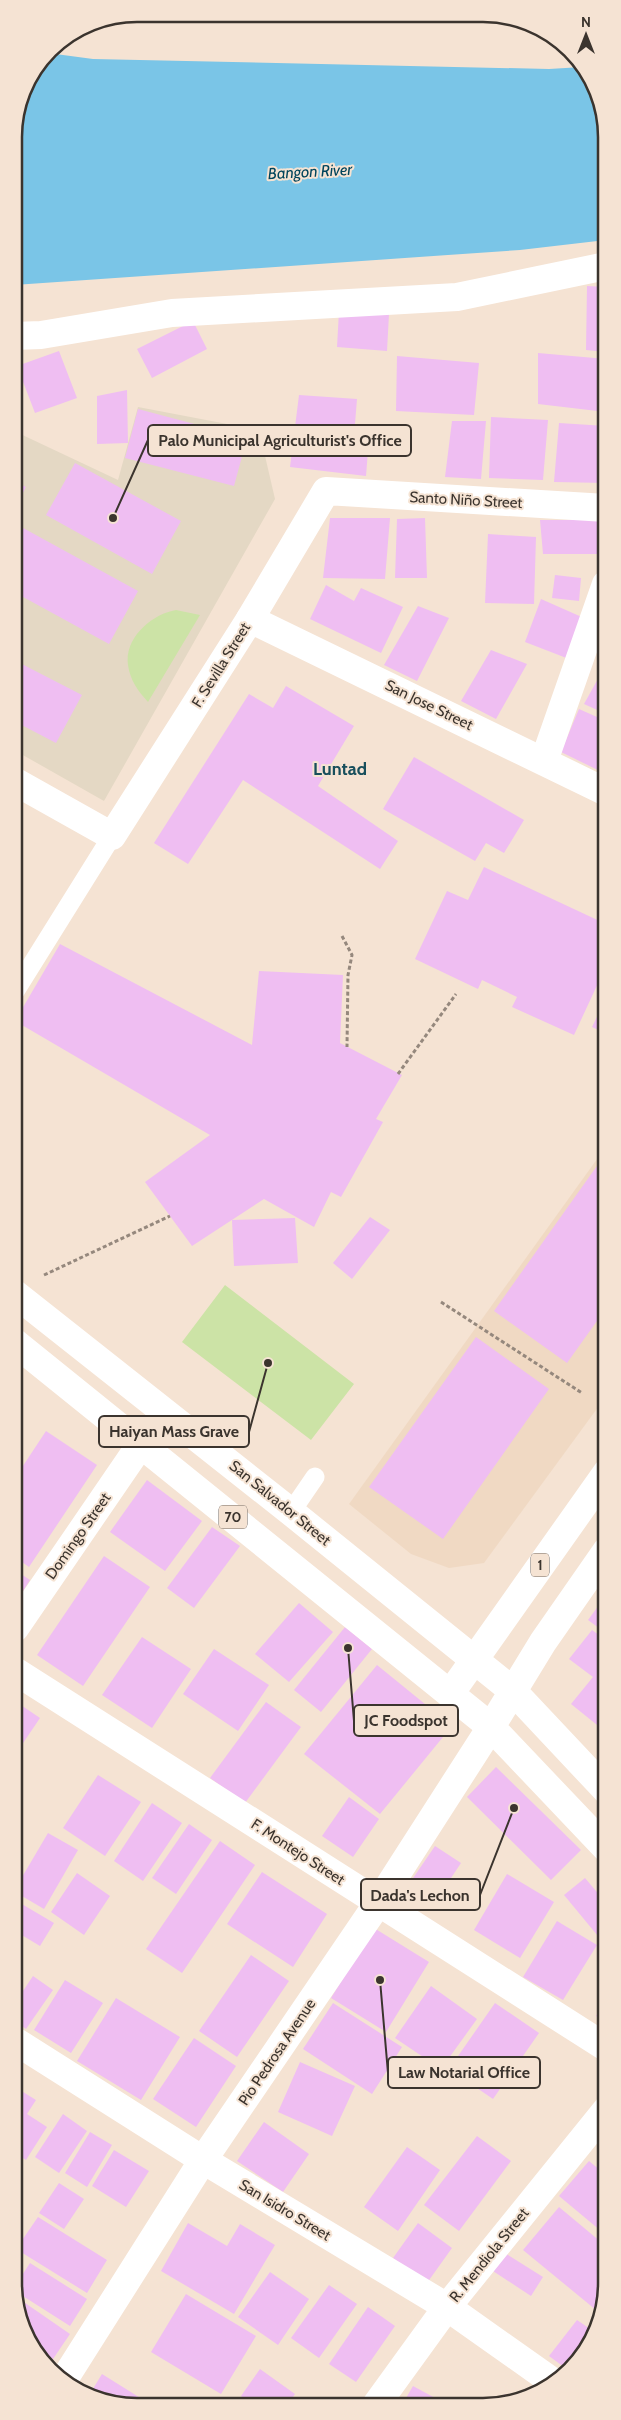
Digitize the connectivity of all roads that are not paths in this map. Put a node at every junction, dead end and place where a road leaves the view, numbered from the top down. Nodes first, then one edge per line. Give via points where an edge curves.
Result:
1 (598, 268) edge
2 (23, 336) edge
3 (326, 491) joint
4 (598, 508) edge
5 (598, 607) edge
6 (250, 619) junction
7 (544, 761) junction
8 (23, 786) edge
9 (598, 788) edge
10 (112, 836) junction
11 (23, 961) edge
12 (22, 1300) edge
13 (22, 1349) edge
14 (141, 1444) junction
15 (315, 1477) dead end
16 (598, 1485) edge
17 (292, 1512) junction
18 (598, 1564) edge
19 (22, 1617) edge
20 (474, 1658) junction
21 (22, 1676) edge
22 (513, 1691) junction
23 (450, 1694) junction
24 (491, 1727) junction
25 (598, 1781) edge
26 (598, 1840) edge
27 (378, 1904) junction
28 (598, 2042) edge
29 (22, 2046) edge
30 (598, 2120) edge
31 (203, 2160) junction
32 (447, 2307) junction
33 (68, 2374) edge
34 (547, 2378) edge
35 (381, 2398) edge

1 - 2 main road via 458,297 172,313
3 - 4 main road, Santo Niño Street
3 - 6 main road, F. Sevilla Street
5 - 7 main road
6 - 7 main road, San Jose Street
6 - 10 main road, F. Sevilla Street
7 - 9 main road, San Jose Street
8 - 10 main road
10 - 11 lane
12 - 17 main road, San Salvador Street
13 - 14 main road, 70
14 - 19 main road, Domingo Street
14 - 23 main road, 70
15 - 17 lane
16 - 20 main road, 1
17 - 20 main road, San Salvador Street
18 - 22 main road, Pio Pedrosa Avenue
20 - 22 main road, San Salvador Street
20 - 23 main road, 1
21 - 27 main road, F. Montejo Street
22 - 24 main road, Pio Pedrosa Avenue
22 - 25 main road
23 - 24 main road
24 - 26 main road
24 - 27 main road, Pio Pedrosa Avenue
27 - 28 main road, F. Montejo Street
27 - 31 main road, Pio Pedrosa Avenue
29 - 31 main road, San Isidro Street
30 - 32 main road, R. Mendiola Street
31 - 32 main road, San Isidro Street
31 - 33 main road, Pio Pedrosa Avenue
32 - 34 main road, San Isidro Street
32 - 35 main road, R. Mendiola Street

